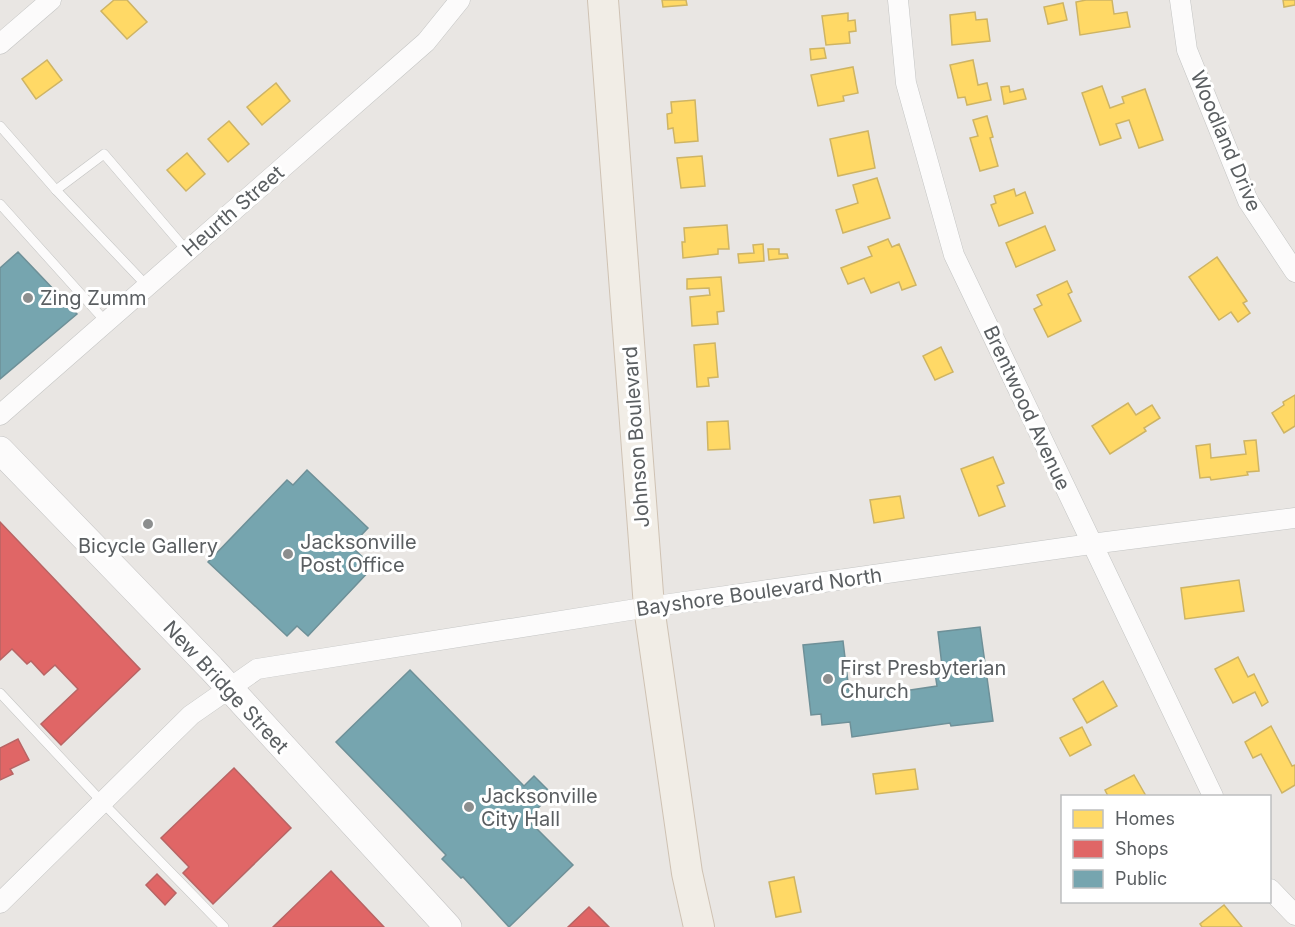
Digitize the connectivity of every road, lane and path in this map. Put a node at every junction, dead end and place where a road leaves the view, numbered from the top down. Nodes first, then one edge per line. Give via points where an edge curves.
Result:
1 (51, 0) edge
2 (460, 0) edge
3 (603, 0) edge
4 (898, 0) edge
5 (1180, 0) edge
6 (0, 44) edge
7 (0, 126) edge
8 (56, 190) junction
9 (0, 204) edge
10 (188, 251) junction
11 (1295, 272) edge
12 (147, 286) junction
13 (106, 322) junction
14 (0, 415) edge
15 (0, 450) edge
16 (1295, 518) edge
17 (1091, 544) junction
18 (649, 608) junction
19 (229, 688) junction
20 (0, 693) edge
21 (1213, 795) edge
22 (103, 803) junction
23 (687, 873) junction
24 (1271, 891) edge
25 (0, 903) edge
26 (1295, 915) edge
27 (224, 927) edge
28 (448, 927) edge
29 (699, 927) edge
30 (712, 927) edge

1 - 6 street
2 - 10 street, Heurth Street via 426,42
3 - 18 main road, Johnson Boulevard
4 - 17 street, Brentwood Avenue via 906,84 954,255
5 - 11 street, Woodland Drive via 1187,50 1248,201
7 - 8 lane
8 - 10 lane via 104,154
8 - 12 lane
9 - 13 lane
10 - 12 street, Heurth Street
12 - 13 street, Heurth Street
13 - 14 street, Heurth Street
15 - 19 main road, New Bridge Street
16 - 17 street, Bayshore Boulevard North
17 - 18 street, Bayshore Boulevard North
17 - 21 street, Brentwood Avenue
18 - 19 street, Bayshore Boulevard North via 256,669
18 - 23 main road, Johnson Boulevard
19 - 22 street, Bayshore Boulevard North via 191,714
19 - 28 main road, New Bridge Street
20 - 22 lane
22 - 25 street, Bayshore Boulevard North
22 - 27 lane
23 - 29 main road, Johnson Boulevard
23 - 30 main road, Johnson Boulevard
24 - 26 street

